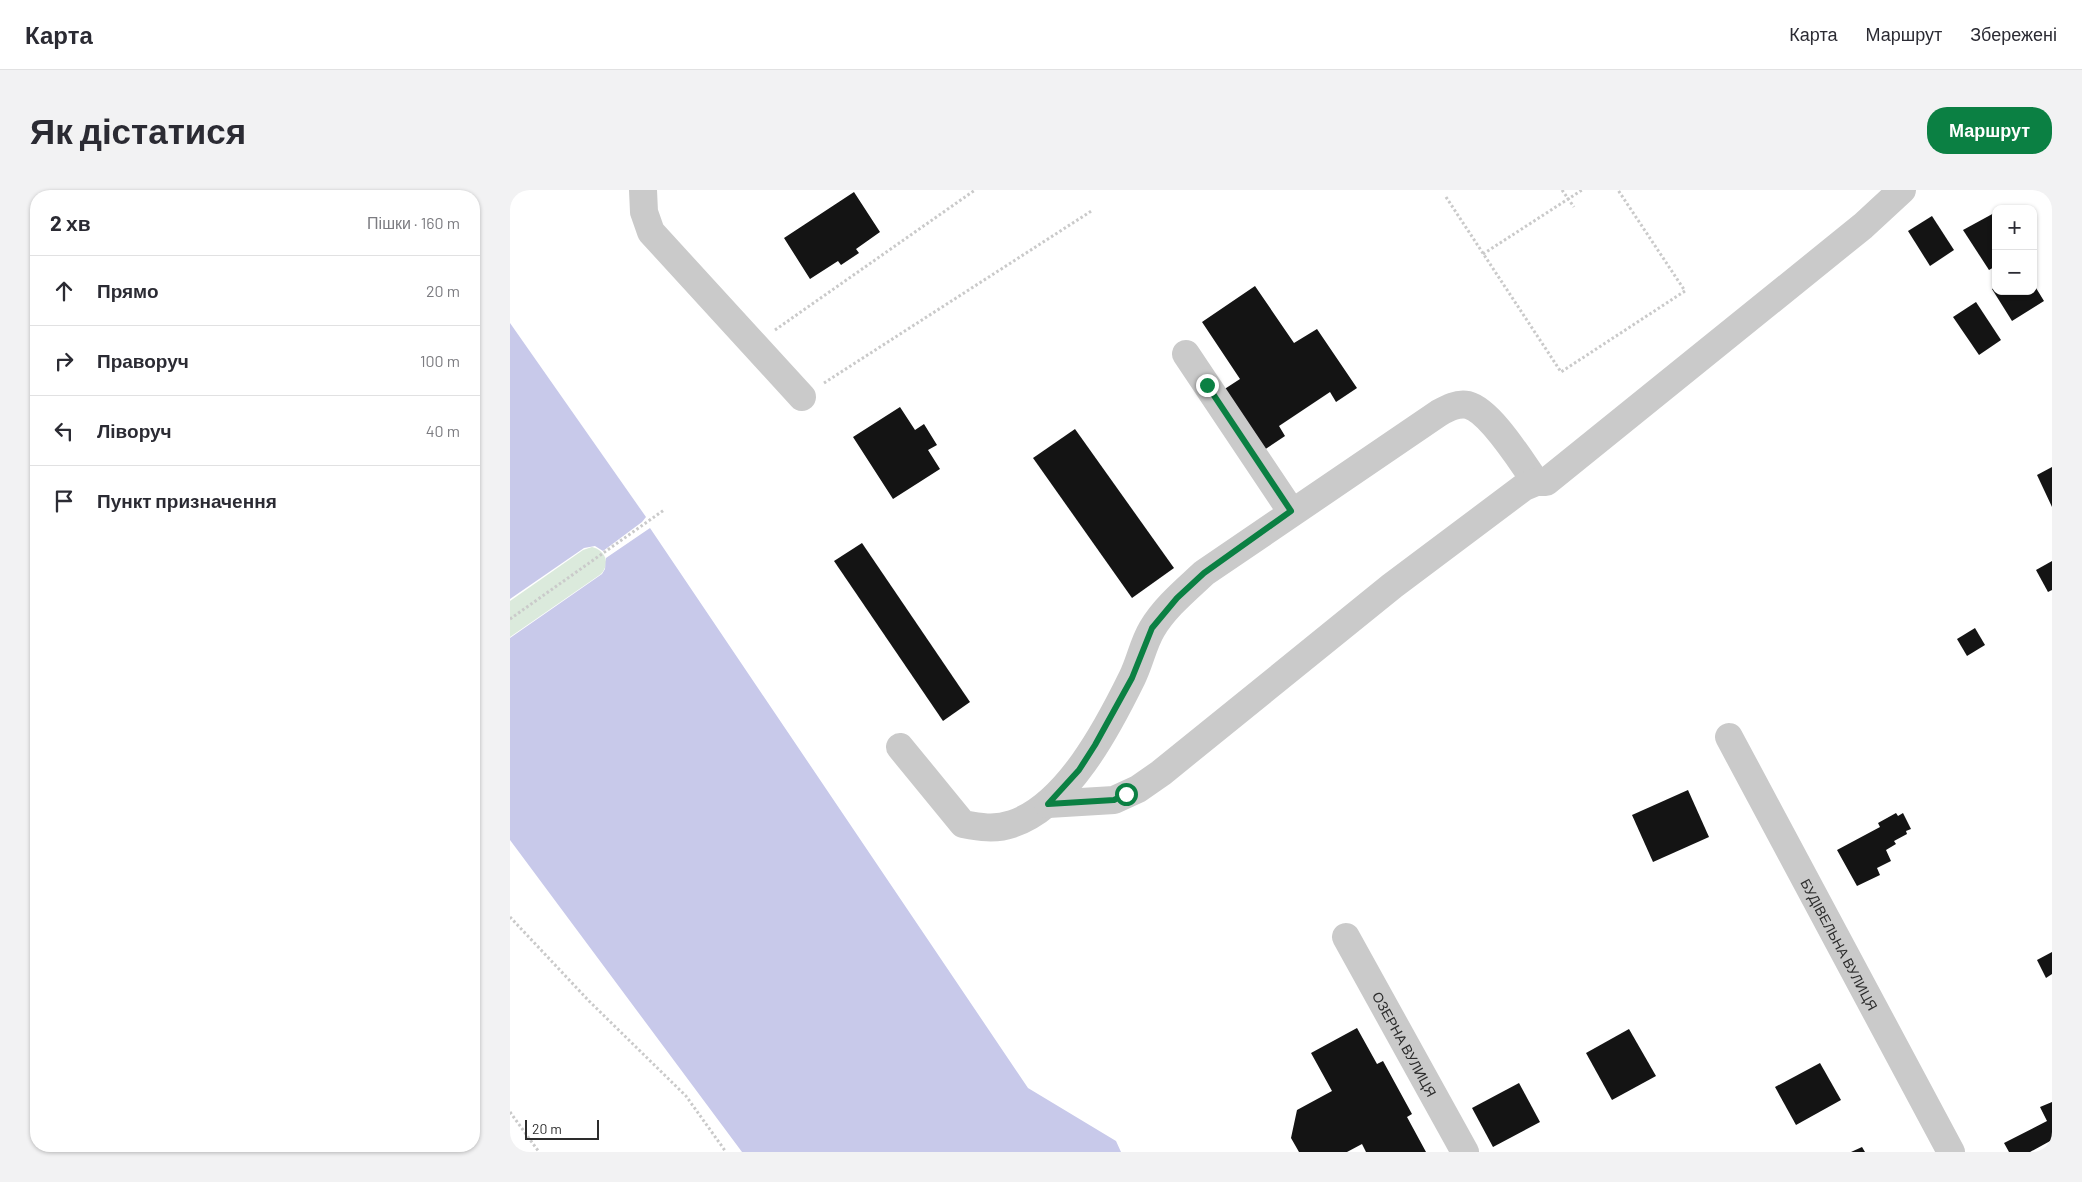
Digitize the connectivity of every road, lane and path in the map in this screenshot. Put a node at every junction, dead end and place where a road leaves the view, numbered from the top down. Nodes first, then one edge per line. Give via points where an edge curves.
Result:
1 (643, 190) edge
2 (974, 190) edge
3 (1562, 190) edge
4 (1582, 190) edge
5 (1618, 190) edge
6 (1902, 190) edge
7 (1446, 197) dead end
8 (1568, 199) junction
9 (1574, 207) dead end
10 (1093, 210) dead end
11 (1483, 254) junction
12 (754, 345) junction
13 (1186, 354) dead end
14 (802, 397) joint
15 (1541, 482) junction
16 (664, 510) dead end
17 (1291, 511) junction
18 (510, 619) edge
19 (1729, 737) dead end
20 (900, 747) dead end
21 (1048, 804) junction
22 (510, 917) edge
23 (1346, 937) dead end
24 (510, 1112) edge
25 (539, 1152) edge
26 (726, 1152) edge
27 (1465, 1152) edge
28 (1951, 1152) edge

1 - 12 street via 644,212 651,232
2 - 12 path
3 - 8 path
4 - 8 path
5 - 11 path via 1685,291 1561,372
6 - 15 street via 1863,226
7 - 11 path
8 - 9 path
8 - 11 path
10 - 14 path
12 - 14 street
13 - 17 street
15 - 17 street via 1488,418 1475,408 1462,404 1439,413
15 - 21 street via 1524,487 1392,586 1138,789 1114,800
16 - 18 path
17 - 21 street via 1204,573 1152,628 1132,678 1095,745 1079,770
19 - 28 street, БУДІВЕЛЬНА ВУЛИЦЯ
20 - 21 street via 963,824 986,828 1012,824
22 - 26 path via 589,1001 686,1096
23 - 27 street, ОЗЕРНА ВУЛИЦЯ
24 - 25 path

